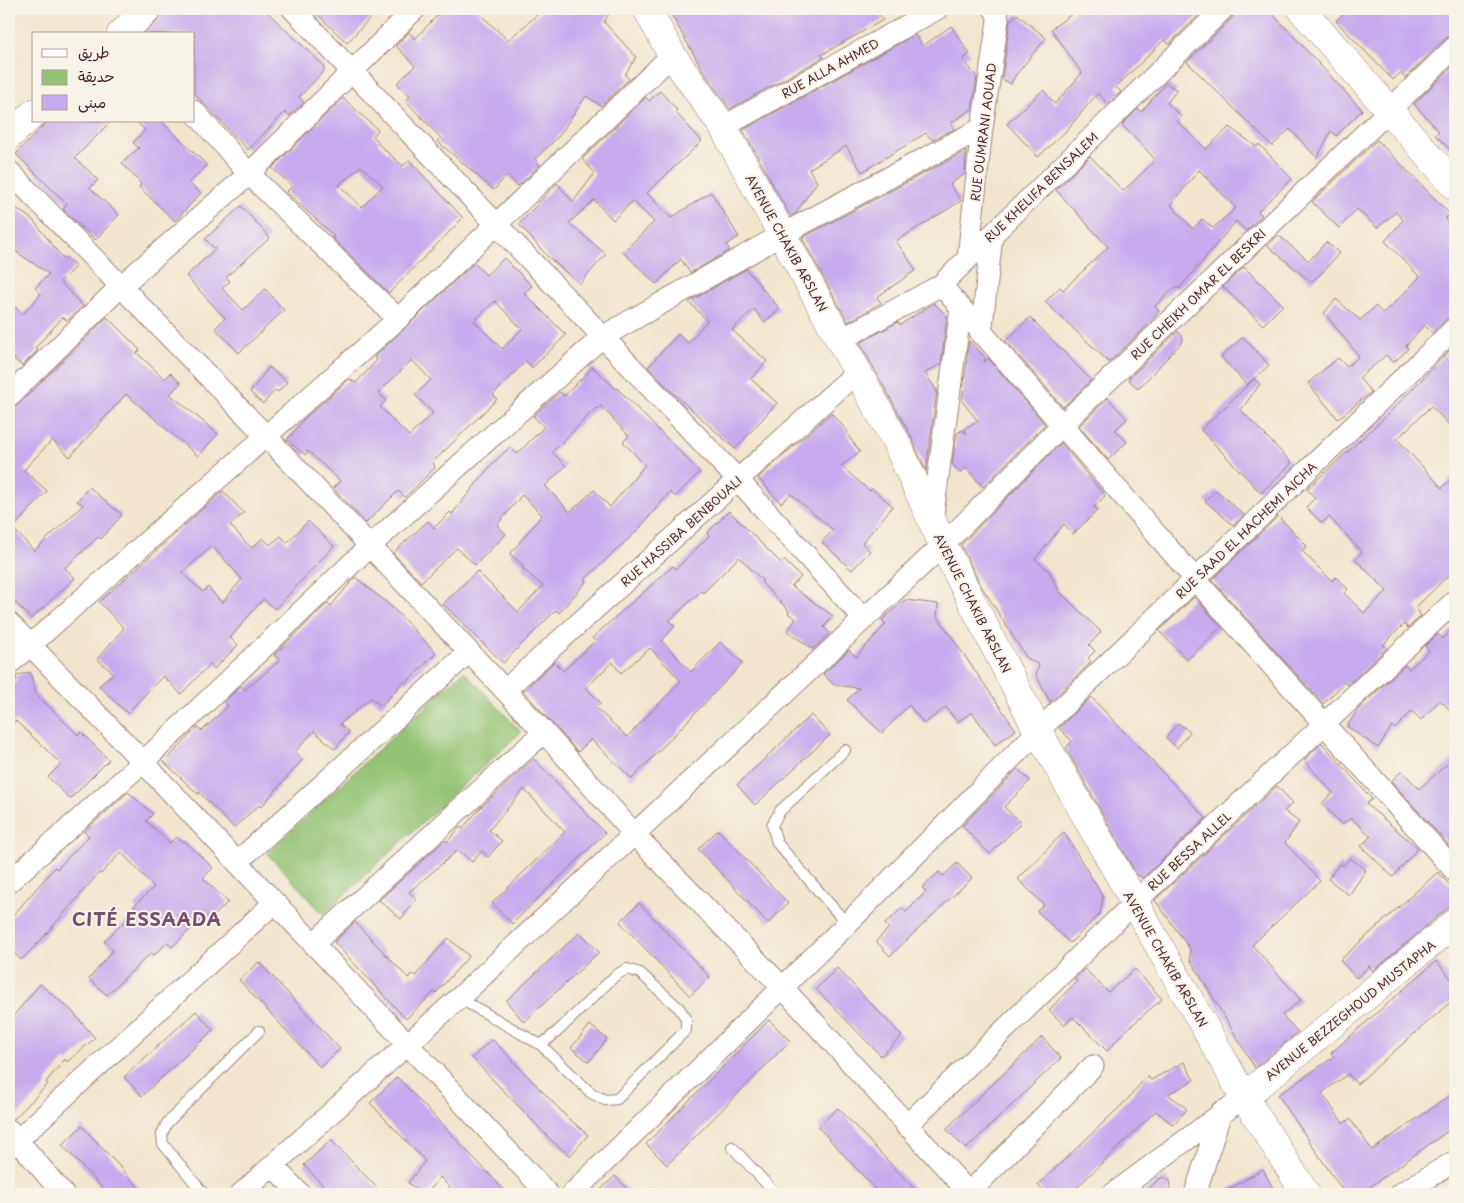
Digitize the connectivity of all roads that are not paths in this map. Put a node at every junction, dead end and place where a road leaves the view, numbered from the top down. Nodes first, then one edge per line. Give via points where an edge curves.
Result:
1 (147, 9) edge
2 (293, 9) edge
3 (416, 9) edge
4 (647, 9) edge
5 (937, 9) edge
6 (994, 9) edge
7 (1222, 9) edge
8 (1301, 9) edge
9 (125, 32) edge
10 (1455, 47) edge
11 (672, 55) junction
12 (352, 70) junction
13 (1389, 111) junction
14 (195, 112) edge
15 (32, 115) edge
16 (723, 127) junction
17 (982, 128) junction
18 (9, 136) edge
19 (9, 170) edge
20 (249, 174) junction
21 (1455, 186) edge
22 (495, 223) junction
23 (783, 234) junction
24 (992, 236) junction
25 (968, 258) junction
26 (941, 285) junction
27 (120, 287) junction
28 (961, 308) junction
29 (398, 318) junction
30 (1455, 328) edge
31 (981, 334) junction
32 (602, 337) junction
33 (840, 340) junction
34 (857, 372) junction
35 (9, 396) edge
36 (1062, 425) junction
37 (267, 437) junction
38 (738, 480) junction
39 (938, 533) junction
40 (370, 546) junction
41 (1195, 579) junction
42 (1455, 601) edge
43 (863, 618) junction
44 (9, 623) edge
45 (29, 646) junction
46 (468, 652) junction
47 (9, 664) edge
48 (505, 690) junction
49 (1324, 725) junction
50 (1038, 731) junction
51 (544, 732) junction
52 (846, 750) dead end
53 (144, 762) junction
54 (635, 835) junction
55 (237, 862) junction
56 (1455, 871) edge
57 (9, 882) edge
58 (274, 903) junction
59 (1134, 903) junction
60 (1455, 923) edge
61 (847, 924) junction
62 (313, 944) junction
63 (783, 988) junction
64 (459, 998) junction
65 (259, 1031) dead end
66 (407, 1043) junction
67 (540, 1045) junction
68 (1093, 1066) dead end
69 (1244, 1097) junction
70 (1221, 1112) junction
71 (906, 1126) junction
72 (12, 1139) edge
73 (732, 1147) dead end
74 (1455, 1161) edge
75 (273, 1166) junction
76 (63, 1194) edge
77 (204, 1194) edge
78 (240, 1194) edge
79 (300, 1194) edge
80 (548, 1194) edge
81 (572, 1194) edge
82 (776, 1194) edge
83 (970, 1194) edge
84 (1113, 1194) edge
85 (1195, 1194) edge
86 (1306, 1194) edge
87 (1400, 1194) edge

1 - 9 main road
2 - 12 street
3 - 12 street
4 - 11 main road, AVENUE CHAKIB ARSLAN
5 - 16 street, RUE ALLA AHMED
6 - 17 street, RUE OUMRANI AOUAD via 998,20
7 - 24 street, RUE KHELIFA BENSALEM
8 - 13 main road
10 - 13 street, RUE CHEIKH OMAR EL BESKRI
11 - 16 main road, AVENUE CHAKIB ARSLAN
11 - 22 street
12 - 20 street
12 - 22 street
13 - 21 main road
13 - 36 street, RUE CHEIKH OMAR EL BESKRI
14 - 20 street
15 - 18 main road
16 - 23 main road, AVENUE CHAKIB ARSLAN
17 - 23 street
17 - 25 street, RUE OUMRANI AOUAD
19 - 27 street
20 - 27 street
20 - 29 street
22 - 29 street
22 - 32 street
23 - 32 street
23 - 33 main road, AVENUE CHAKIB ARSLAN
24 - 25 street, RUE KHELIFA BENSALEM
24 - 31 street
25 - 26 street, RUE KHELIFA BENSALEM
26 - 28 street
26 - 33 street, RUE KHELIFA BENSALEM
27 - 35 street
27 - 37 street
28 - 31 street
28 - 39 street
29 - 37 street
30 - 41 street, RUE SAAD EL HACHEMI AICHA
31 - 36 street
32 - 38 street
32 - 40 street
33 - 34 main road, AVENUE CHAKIB ARSLAN
34 - 38 street, RUE HASSIBA BENBOUALI
34 - 39 main road, AVENUE CHAKIB ARSLAN via 896,442
36 - 39 street, RUE CHEIKH OMAR EL BESKRI
36 - 41 street
37 - 40 street
37 - 45 street
38 - 43 street
38 - 48 street, RUE HASSIBA BENBOUALI
39 - 43 street, RUE CHEIKH OMAR EL BESKRI
39 - 50 main road, AVENUE CHAKIB ARSLAN
40 - 46 street
40 - 53 street
41 - 49 street
41 - 50 street, RUE SAAD EL HACHEMI AICHA
42 - 49 street, RUE BESSA ALLEL
43 - 54 street, RUE CHEIKH OMAR EL BESKRI
44 - 45 street
45 - 47 street
45 - 53 street
46 - 48 street
46 - 55 street
48 - 51 street
49 - 56 street
49 - 59 street, RUE BESSA ALLEL
50 - 59 main road, AVENUE CHAKIB ARSLAN
50 - 61 street, RUE SAAD EL HACHEMI AICHA
51 - 54 street
51 - 62 street
52 - 61 lane via 780,811 772,825 777,843
53 - 55 street
53 - 57 street
54 - 63 street
54 - 64 street, RUE CHEIKH OMAR EL BESKRI
55 - 58 street
58 - 62 street
58 - 72 street
59 - 69 main road, AVENUE CHAKIB ARSLAN
59 - 71 street, RUE BESSA ALLEL
60 - 69 main road, AVENUE BEZZEGHOUD MUSTAPHA
61 - 63 street, RUE SAAD EL HACHEMI AICHA
62 - 66 street
63 - 71 street
63 - 81 street, RUE SAAD EL HACHEMI AICHA
64 - 66 street, RUE CHEIKH OMAR EL BESKRI
64 - 67 lane
65 - 77 lane via 167,1123 162,1134 163,1144
66 - 75 street, RUE CHEIKH OMAR EL BESKRI
66 - 80 street
67 - 67 lane via 558,1032 616,975 627,970 640,973 686,1018 686,1030 617,1098 605,1100 591,1093
68 - 83 street
69 - 70 street
69 - 86 main road, AVENUE CHAKIB ARSLAN
70 - 84 street
70 - 85 street
71 - 83 street
72 - 76 street
73 - 82 lane
74 - 87 street
75 - 78 street, RUE CHEIKH OMAR EL BESKRI
75 - 79 street

